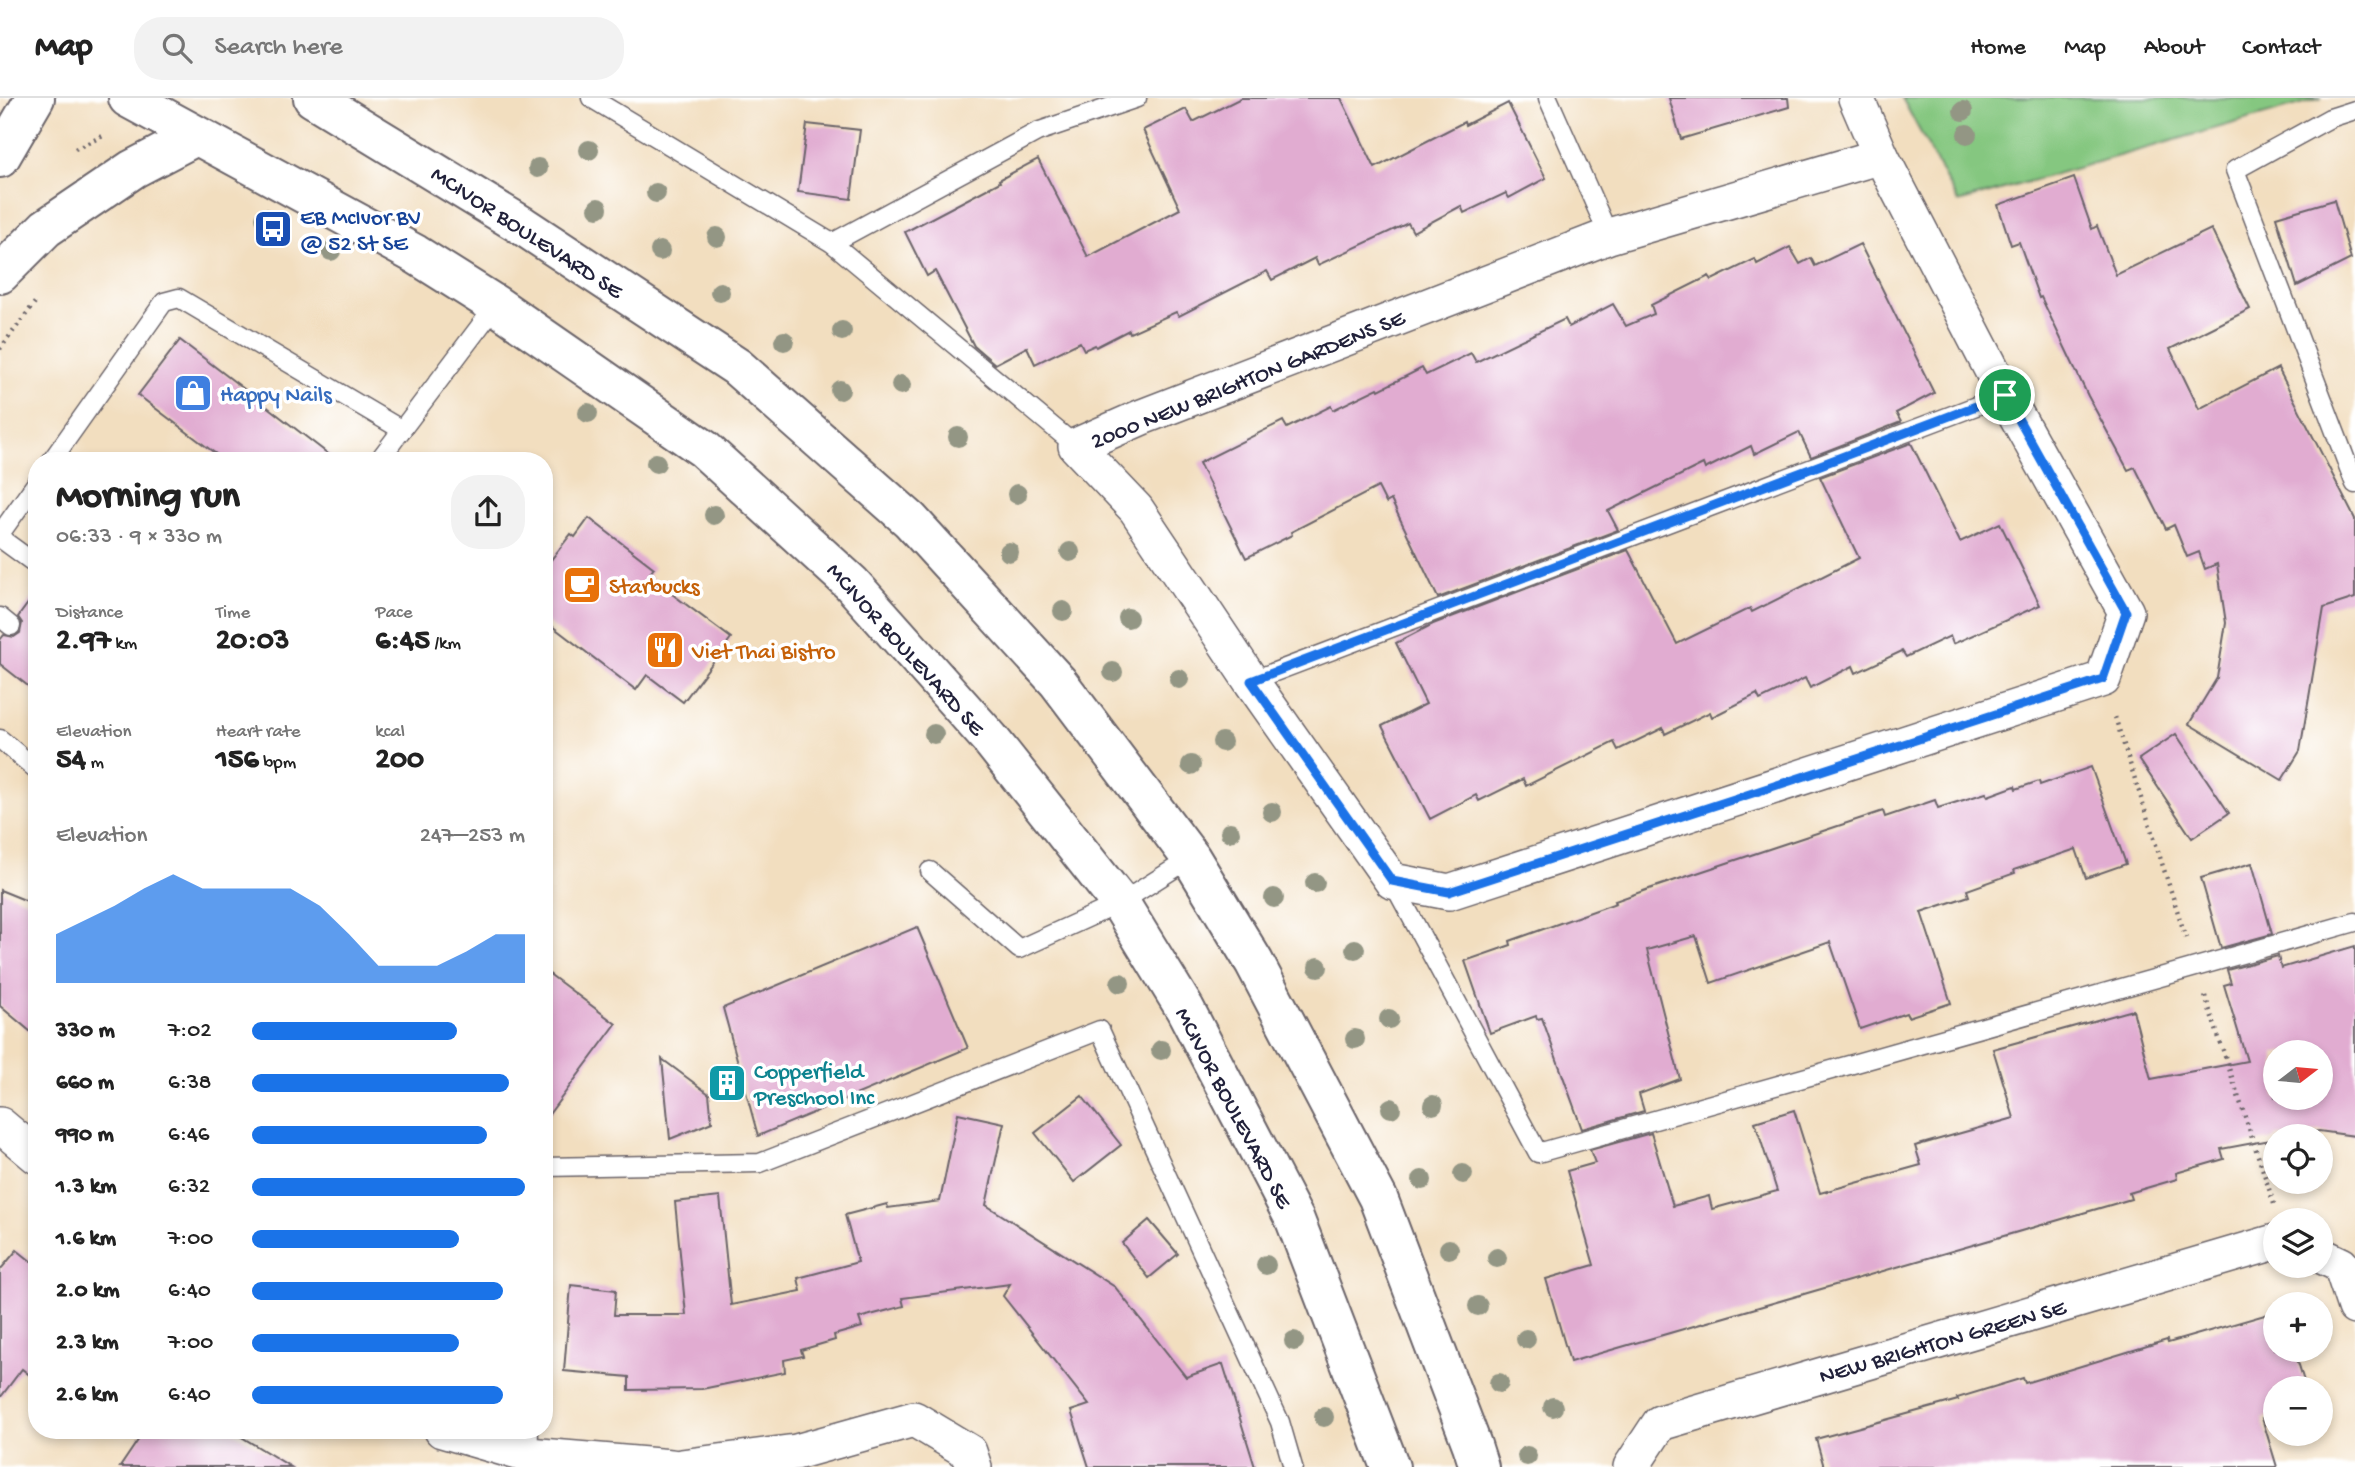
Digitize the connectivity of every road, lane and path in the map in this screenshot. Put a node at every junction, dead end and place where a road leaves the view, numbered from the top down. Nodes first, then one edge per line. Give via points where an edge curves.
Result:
1 (35, 98) edge
2 (128, 98) edge
3 (592, 98) edge
4 (1138, 98) edge
5 (1548, 98) edge
6 (1856, 98) edge
7 (323, 101) edge
8 (2355, 110) edge
9 (107, 134) dead end
10 (196, 136) junction
11 (75, 149) dead end
12 (1881, 156) junction
13 (0, 158) edge
14 (1609, 236) junction
15 (832, 243) junction
16 (0, 274) edge
17 (496, 304) junction
18 (2005, 395) junction
19 (402, 430) junction
20 (1076, 446) junction
21 (58, 452) edge
22 (385, 452) edge
23 (2355, 484) edge
24 (28, 495) edge
25 (0, 536) edge
26 (28, 558) edge
27 (1251, 681) junction
28 (0, 739) edge
29 (28, 762) edge
30 (1191, 858) junction
31 (930, 871) dead end
32 (1392, 881) junction
33 (1120, 903) junction
34 (2355, 922) edge
35 (0, 1125) edge
36 (28, 1148) edge
37 (553, 1167) edge
38 (2263, 1245) edge
39 (2333, 1261) edge
40 (2355, 1307) edge
41 (479, 1439) edge
42 (528, 1451) edge
43 (671, 1467) edge
44 (681, 1467) edge
45 (974, 1467) edge
46 (1293, 1467) edge
47 (1390, 1467) edge
48 (1479, 1467) edge
49 (1631, 1467) edge

1 - 13 main road
2 - 10 main road, MCIVOR BOULEVARD SE
3 - 15 lane
4 - 15 lane via 1037,132
5 - 14 lane
6 - 12 street
7 - 30 main road, MCIVOR BOULEVARD SE via 737,368 910,520 1058,682
8 - 23 lane via 2330,118 2235,170
9 - 11 path
10 - 16 main road via 133,169 46,228
10 - 17 main road, MCIVOR BOULEVARD SE via 415,254
12 - 14 street, 2000 NEW BRIGHTON GARDENS SE
12 - 18 street
14 - 20 street, 2000 NEW BRIGHTON GARDENS SE via 1142,416
15 - 20 lane
17 - 19 lane
17 - 33 main road, MCIVOR BOULEVARD SE via 704,449 851,583 990,739
18 - 27 lane
18 - 32 street via 2126,612 2103,679 1449,892
19 - 21 lane via 179,298 164,302
19 - 22 lane
20 - 27 street, 2000 NEW BRIGHTON GARDENS SE via 1136,509
24 - 25 lane
25 - 26 lane
27 - 32 street, 2000 NEW BRIGHTON GARDENS SE
28 - 29 lane
30 - 33 lane
30 - 48 main road, MCIVOR BOULEVARD SE via 1254,962 1378,1198
31 - 33 lane via 1019,949
32 - 34 lane via 1538,1153
33 - 47 main road, MCIVOR BOULEVARD SE via 1185,1009 1295,1220
35 - 36 street
37 - 46 lane via 760,1163 1100,1030 1280,1422
38 - 49 street, NEW BRIGHTON GREEN SE via 1660,1423
39 - 40 street via 2342,1265
41 - 42 street
42 - 43 street
44 - 45 street via 796,1452 914,1419 970,1452

